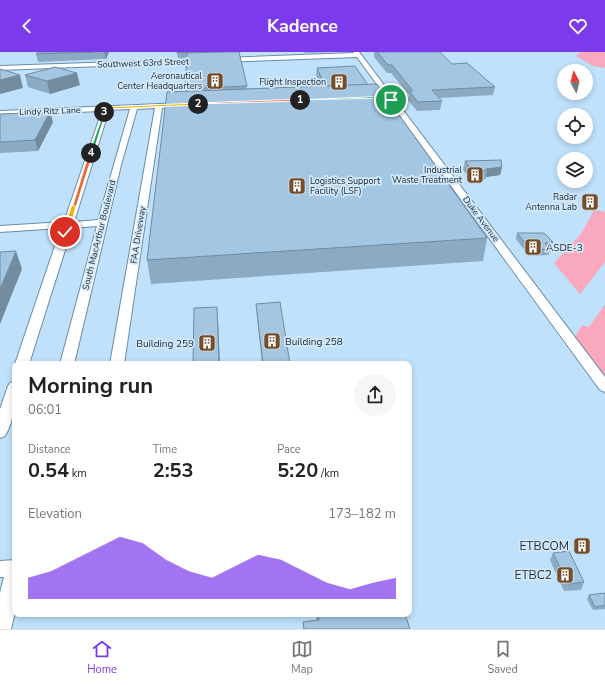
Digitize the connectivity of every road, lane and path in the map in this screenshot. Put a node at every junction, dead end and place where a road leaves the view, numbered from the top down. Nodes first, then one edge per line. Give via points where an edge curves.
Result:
1 (147, 52) edge
2 (357, 54) edge
3 (211, 60) edge
4 (219, 60) edge
5 (145, 62) junction
6 (0, 68) edge
7 (190, 105) edge
8 (159, 106) junction
9 (134, 107) junction
10 (106, 108) junction
11 (0, 113) edge
12 (102, 223) junction
13 (68, 225) junction
14 (0, 229) edge
15 (23, 361) edge
16 (68, 361) edge
17 (117, 361) edge
18 (605, 387) edge
19 (12, 395) edge
20 (0, 432) edge
21 (12, 568) edge
22 (0, 569) edge
23 (12, 583) edge
24 (1, 629) edge

1 - 5 street
2 - 4 street
2 - 18 street, Duke Avenue via 385,97 521,272
3 - 5 street, Southwest 63rd Street
5 - 6 street, Southwest 63rd Street
7 - 8 street, Lindy Ritz Lane
8 - 9 street, Lindy Ritz Lane
8 - 17 street, FAA Driveway
9 - 10 street, Lindy Ritz Lane
9 - 12 street, South MacArthur Boulevard
10 - 11 street, Lindy Ritz Lane
10 - 13 street
12 - 13 street
12 - 16 street, South MacArthur Boulevard
13 - 14 street
13 - 15 street
19 - 20 street
21 - 22 street
23 - 24 street

